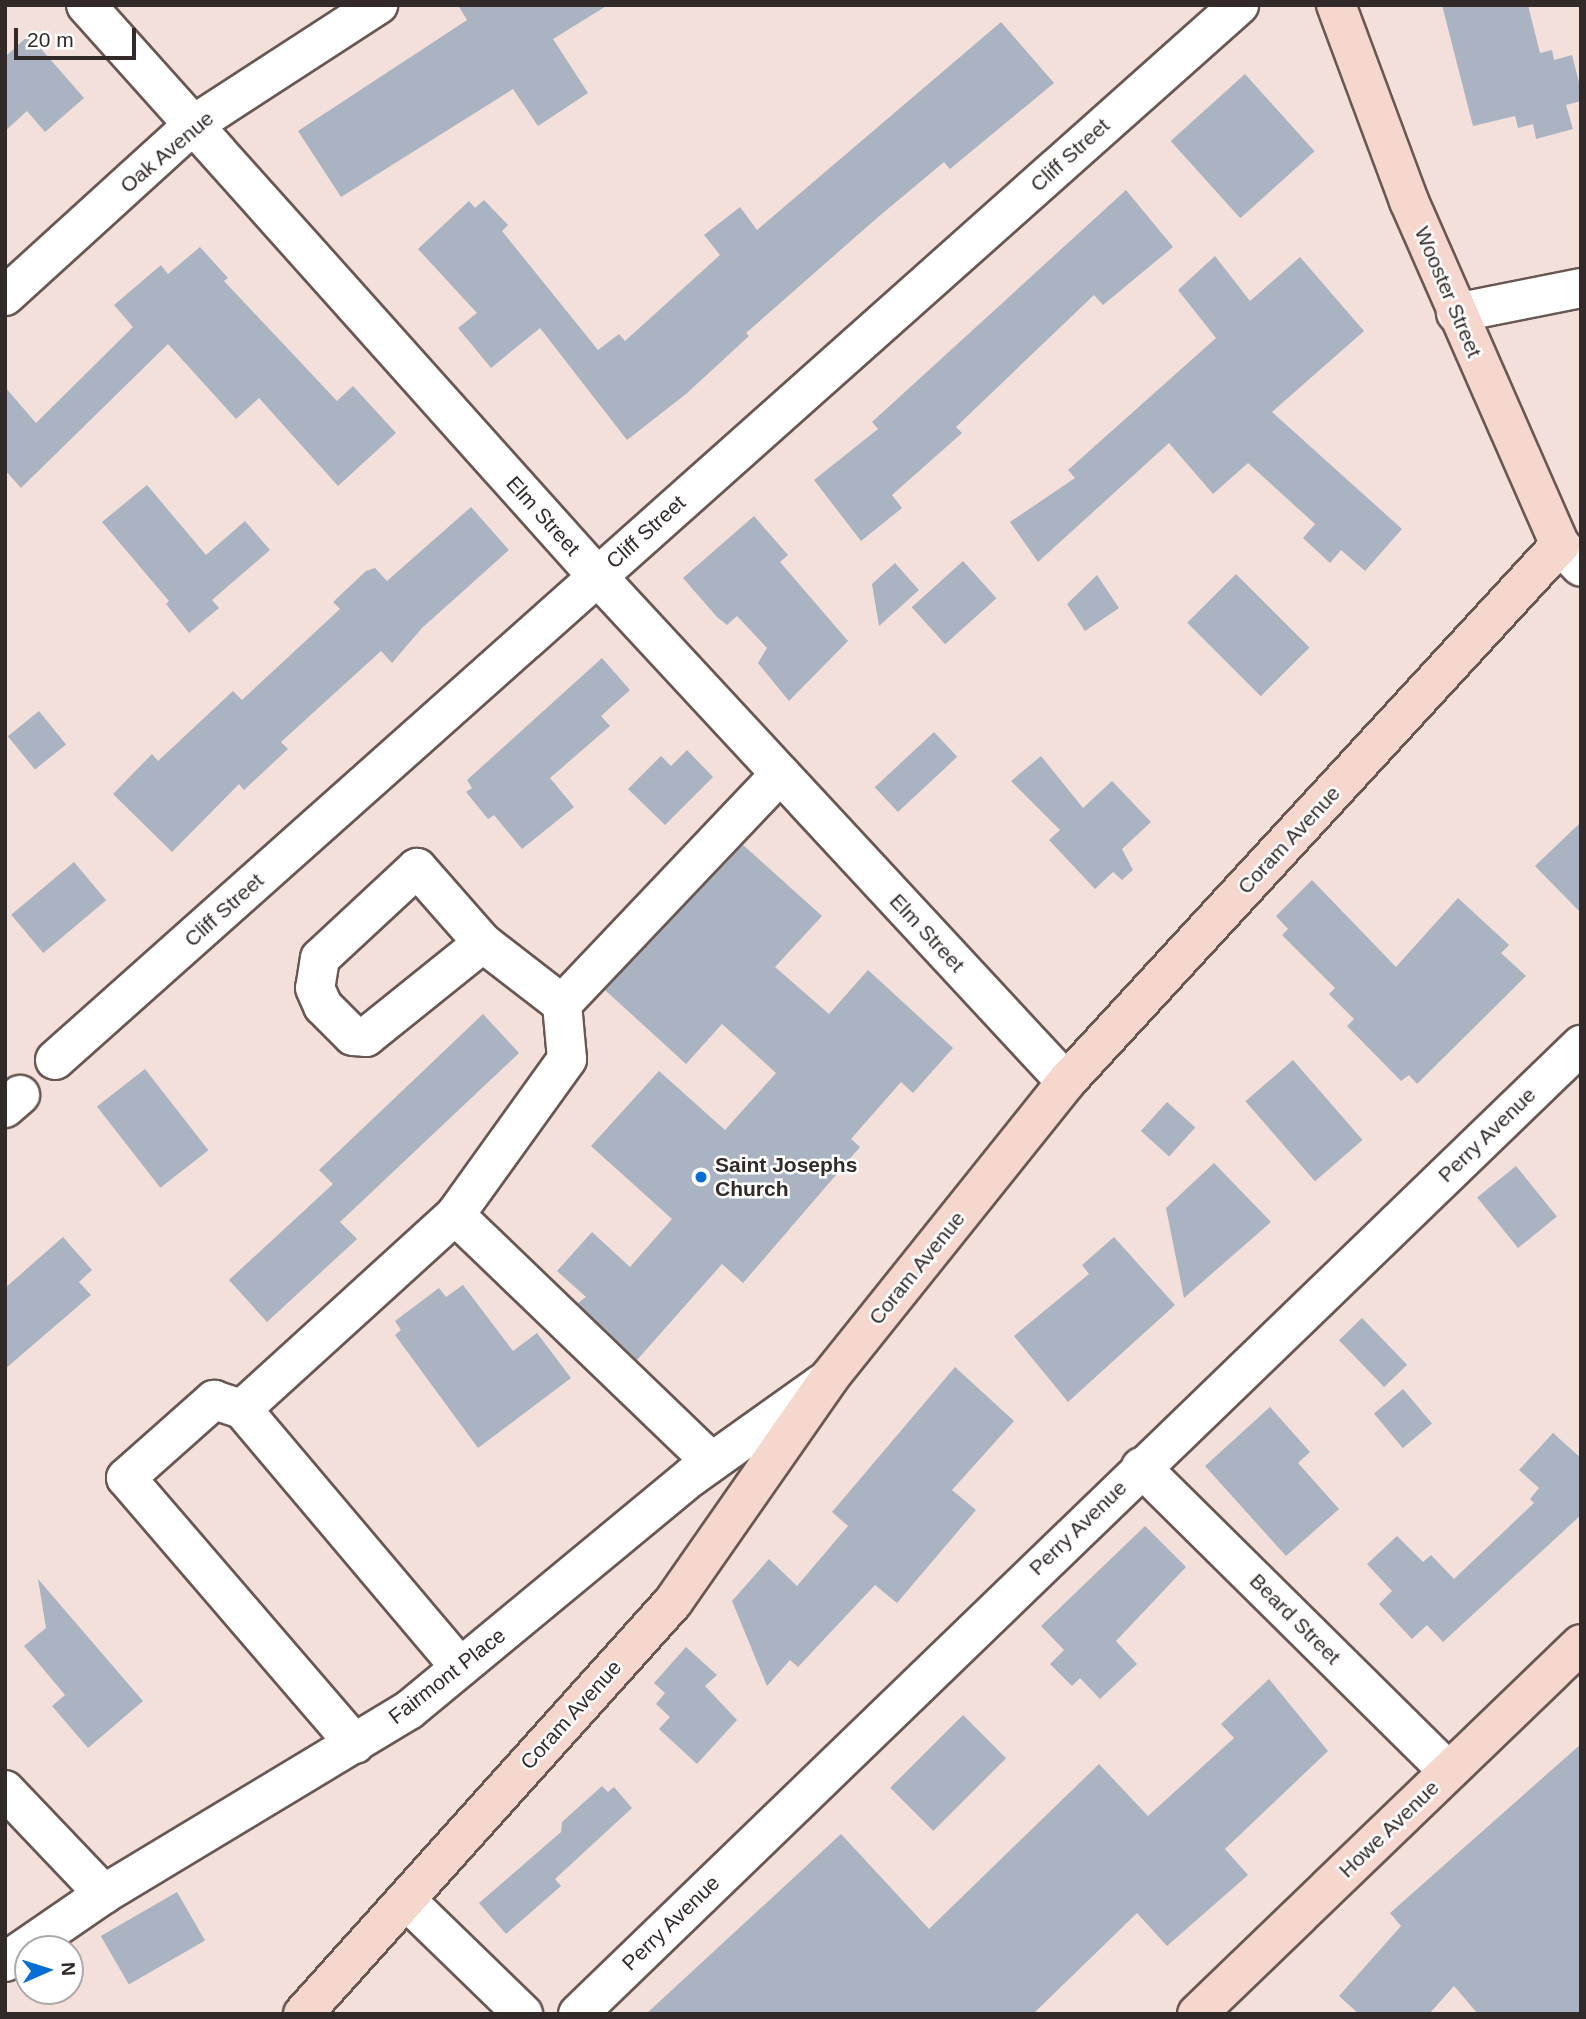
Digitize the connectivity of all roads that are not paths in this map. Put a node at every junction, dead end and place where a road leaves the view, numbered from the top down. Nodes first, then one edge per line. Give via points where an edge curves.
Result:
1 (86, 5) edge
2 (378, 5) edge
3 (1238, 5) edge
4 (1336, 5) edge
5 (193, 125) junction
6 (1581, 288) edge
7 (5, 296) edge
8 (1456, 313) junction
9 (1570, 556) edge
10 (597, 576) junction
11 (780, 774) junction
12 (483, 943) junction
13 (562, 1004) junction
14 (1581, 1045) edge
15 (55, 1060) dead end
16 (1066, 1082) junction
17 (456, 1215) junction
18 (830, 1378) junction
19 (242, 1409) junction
20 (712, 1462) junction
21 (1141, 1467) junction
22 (1581, 1644) edge
23 (460, 1667) junction
24 (355, 1744) junction
25 (1448, 1771) junction
26 (5, 1790) edge
27 (104, 1894) junction
28 (407, 1901) junction
29 (5, 1962) edge
30 (303, 2014) edge
31 (523, 2014) edge
32 (578, 2014) edge
33 (1197, 2014) edge

1 - 5 street, Elm Street
2 - 5 street, Oak Avenue
3 - 10 street, Cliff Street
4 - 8 main road, Wooster Street
5 - 7 street, Oak Avenue
5 - 10 street, Elm Street
6 - 8 street
8 - 9 main road, Wooster Street
9 - 16 main road, Coram Avenue
10 - 11 street, Elm Street
10 - 15 street, Cliff Street
11 - 13 street
11 - 16 street, Elm Street
12 - 12 street via 417,868 320,958 315,988 341,1027 366,1037
12 - 13 street
13 - 17 street via 567,1059
14 - 21 street, Perry Avenue
16 - 18 main road, Coram Avenue
17 - 19 street
17 - 20 street
18 - 20 street, Fairmont Place
18 - 28 main road, Coram Avenue via 673,1602
19 - 23 street
19 - 24 street via 214,1400 126,1478
20 - 23 street, Fairmont Place
21 - 25 street, Beard Street
21 - 32 street, Perry Avenue
22 - 25 main road, Howe Avenue
23 - 24 street, Fairmont Place via 409,1710
24 - 27 street, Fairmont Place
25 - 33 main road, Howe Avenue
26 - 27 street
27 - 29 street, Fairmont Place
28 - 30 main road, Coram Avenue
28 - 31 street

